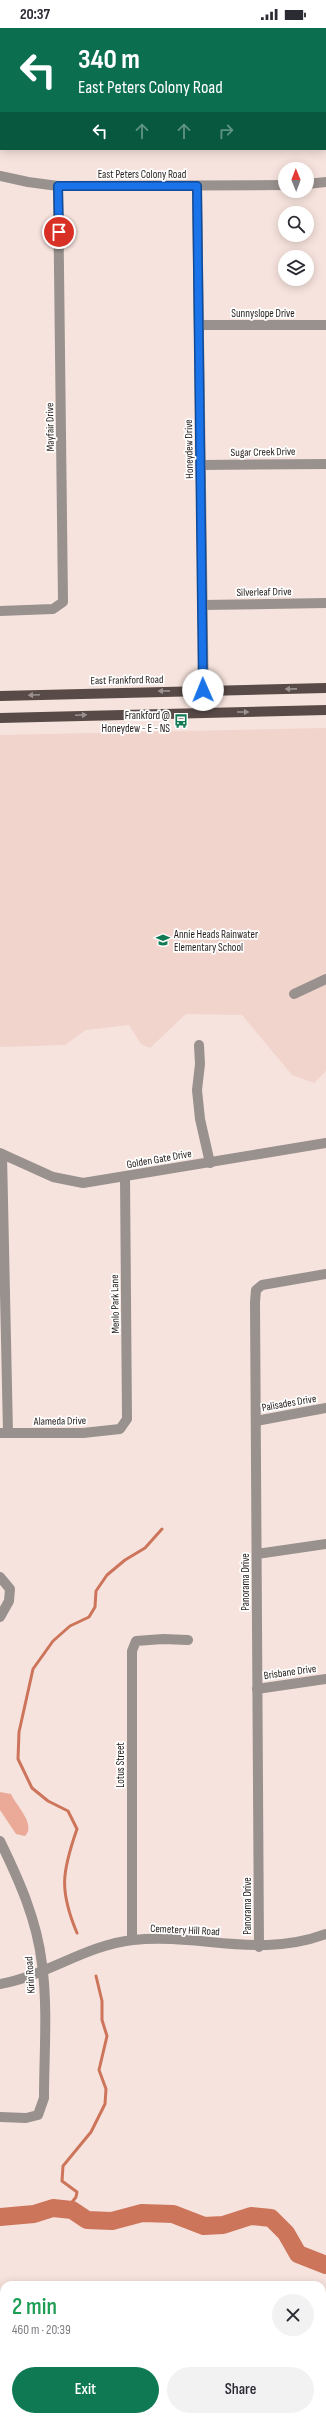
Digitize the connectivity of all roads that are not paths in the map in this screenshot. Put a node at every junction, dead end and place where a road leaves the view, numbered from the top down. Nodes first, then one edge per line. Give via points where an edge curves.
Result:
1 (0, 176) edge
2 (326, 182) edge
3 (314, 183) edge
4 (278, 185) edge
5 (58, 186) junction
6 (197, 186) junction
7 (200, 325) junction
8 (326, 325) edge
9 (326, 464) edge
10 (201, 465) junction
11 (326, 603) edge
12 (202, 605) junction
13 (0, 611) edge
14 (326, 688) edge
15 (203, 690) junction
16 (0, 696) edge
17 (326, 710) edge
18 (204, 712) junction
19 (0, 718) edge
20 (326, 979) edge
21 (294, 994) dead end
22 (199, 1045) dead end
23 (326, 1143) edge
24 (1, 1153) edge
25 (210, 1162) junction
26 (125, 1177) junction
27 (326, 1274) edge
28 (326, 1408) edge
29 (256, 1421) junction
30 (120, 1429) joint
31 (4, 1433) edge
32 (326, 1544) edge
33 (257, 1554) junction
34 (0, 1577) edge
35 (0, 1617) edge
36 (188, 1640) dead end
37 (326, 1679) edge
38 (257, 1689) junction
39 (0, 1841) edge
40 (326, 1934) edge
41 (132, 1940) junction
42 (259, 1946) junction
43 (43, 1971) junction
44 (0, 1984) edge
45 (0, 2118) edge

1 - 5 street, East Peters Colony Road
2 - 3 street
4 - 6 street, East Peters Colony Road
5 - 6 street, East Peters Colony Road
5 - 13 street, Mayfair Drive via 63,602 53,609
6 - 7 street, Honeydew Drive
7 - 8 street, Sunnyslope Drive
7 - 10 street, Honeydew Drive
9 - 10 street, Sugar Creek Drive
10 - 12 street, Honeydew Drive
11 - 12 street, Silverleaf Drive
12 - 15 street, Honeydew Drive
14 -> 15 main road, East Frankford Road
15 -> 16 main road, East Frankford Road
15 - 18 street, Honeydew Drive
18 -> 17 main road
19 -> 18 main road
20 - 21 street
22 - 25 street via 197,1090 200,1119
23 - 25 street, Golden Gate Drive
24 - 26 street, Golden Gate Drive via 65,1181 83,1183
24 - 31 street
25 - 26 street, Golden Gate Drive
26 - 30 street, Menlo Park Lane via 128,1408 127,1419
27 - 29 street, Panorama Drive via 268,1283 256,1290
28 - 29 street, Palisades Drive
29 - 33 street, Panorama Drive
30 - 31 street, Alameda Drive via 83,1433
32 - 33 street
33 - 38 street, Panorama Drive
34 - 35 street via 10,1589 9,1601
36 - 41 street, Lotus Street via 136,1641 132,1651
37 - 38 street, Brisbane Drive
38 - 42 street, Panorama Drive
39 - 43 street, Kirin Road via 21,1884 33,1921
40 - 42 street, Cemetery Hill Road via 290,1944
41 - 42 street, Cemetery Hill Road via 163,1938
41 - 43 street, Cemetery Hill Road via 113,1944
43 - 44 street, Cemetery Hill Road
43 - 45 street, Kirin Road via 44,2098 38,2115 26,2118

